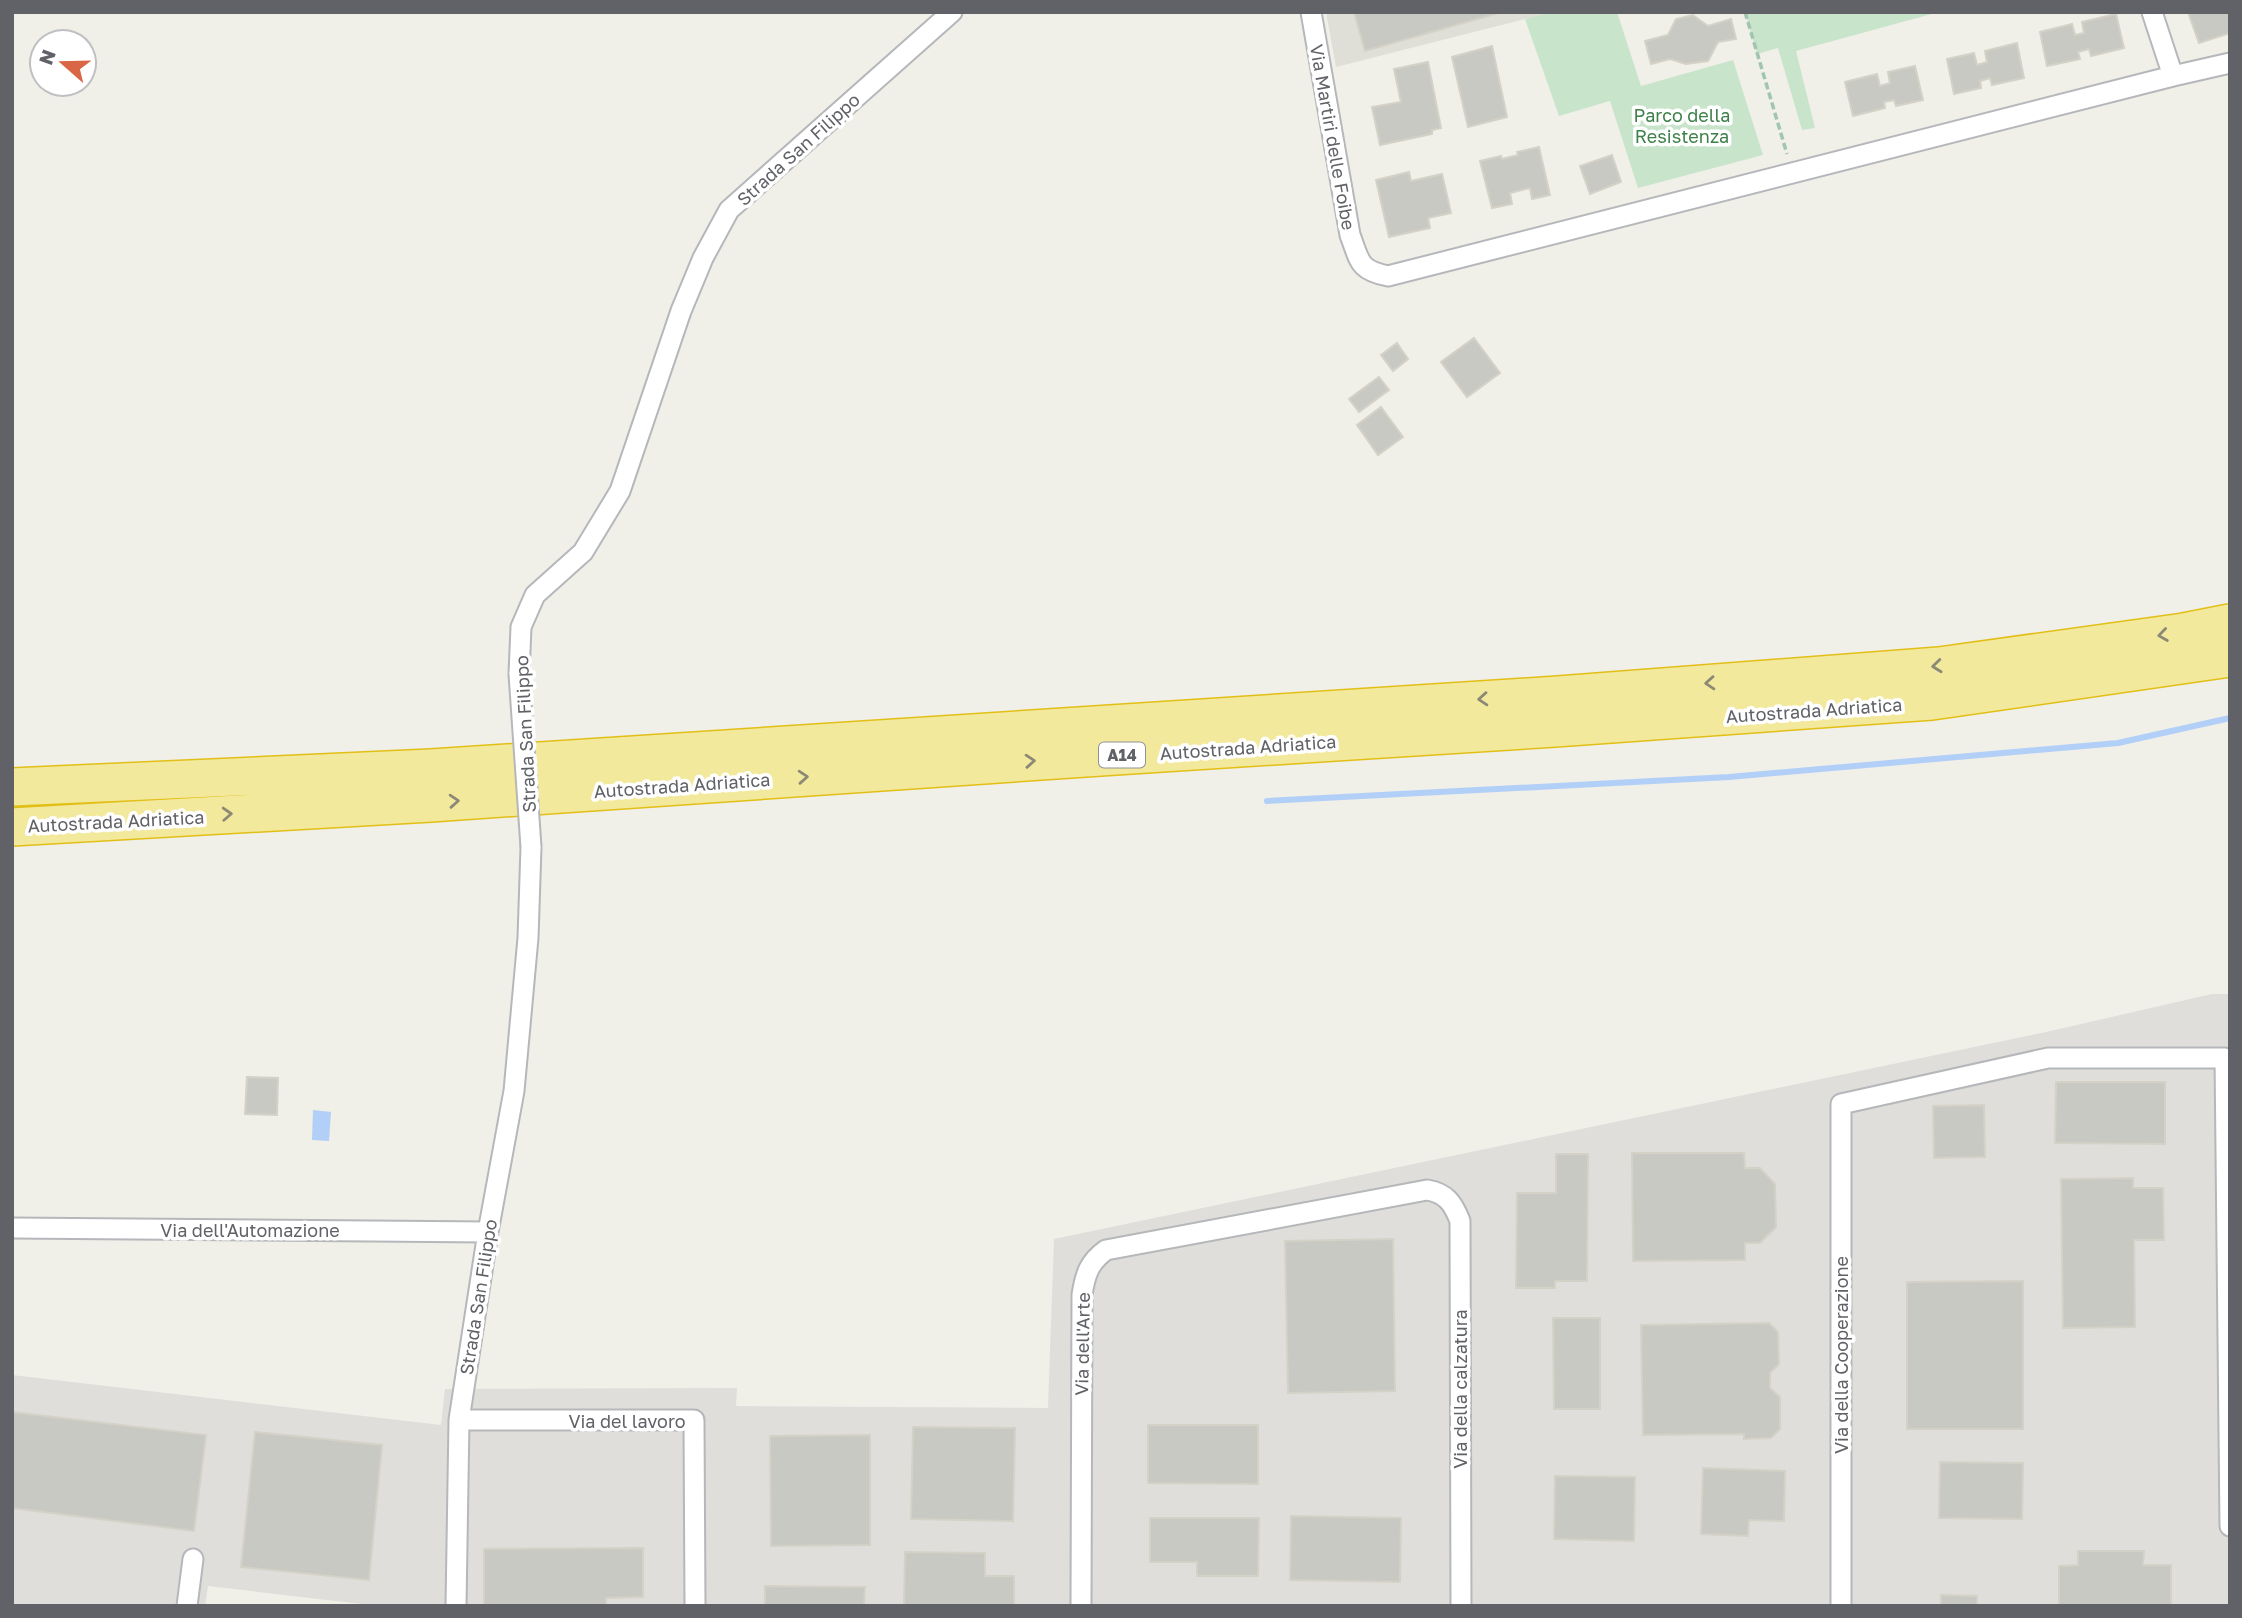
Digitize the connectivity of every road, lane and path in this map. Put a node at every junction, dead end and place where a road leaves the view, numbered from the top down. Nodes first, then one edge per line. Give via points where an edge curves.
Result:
1 (952, 12) edge
2 (1311, 12) edge
3 (1745, 12) edge
4 (2152, 12) edge
5 (2230, 63) edge
6 (2173, 76) junction
7 (1792, 173) junction
8 (2230, 623) edge
9 (2230, 658) edge
10 (12, 787) edge
11 (12, 827) edge
12 (1427, 1189) joint
13 (12, 1228) edge
14 (488, 1232) junction
15 (459, 1420) junction
16 (2230, 1525) edge
17 (193, 1559) dead end
18 (187, 1606) edge
19 (456, 1606) edge
20 (695, 1606) edge
21 (1081, 1606) edge
22 (1461, 1606) edge
23 (1841, 1606) edge

1 - 14 street, Strada San Filippo, bridge via 729,210 681,311 620,491 583,552 535,595 521,627 519,674 531,847 528,938 514,1091
2 - 7 street, Via Martiri delle Foibe via 1350,235 1362,265 1371,272 1388,276
3 - 7 path
4 - 6 street
5 - 6 street, Via Martiri delle Foibe
6 - 7 street, Via Martiri delle Foibe
8 -> 10 highway, Autostrada Adriatica / A14 via 1939,666 1572,694 430,768
11 -> 9 highway, Autostrada Adriatica / A14 via 1932,701
12 - 21 street, Via dell'Arte via 1106,1250 1094,1259 1082,1295
12 - 22 street, Via della calzatura via 1449,1199 1460,1221
13 - 14 street, Via dell'Automazione
14 - 15 street, Strada San Filippo
15 - 19 street, Strada San Filippo
15 - 20 street, Via del lavoro via 694,1420
16 - 23 street, Via della Cooperazione via 2225,1058 2048,1059 1841,1104
17 - 18 street

